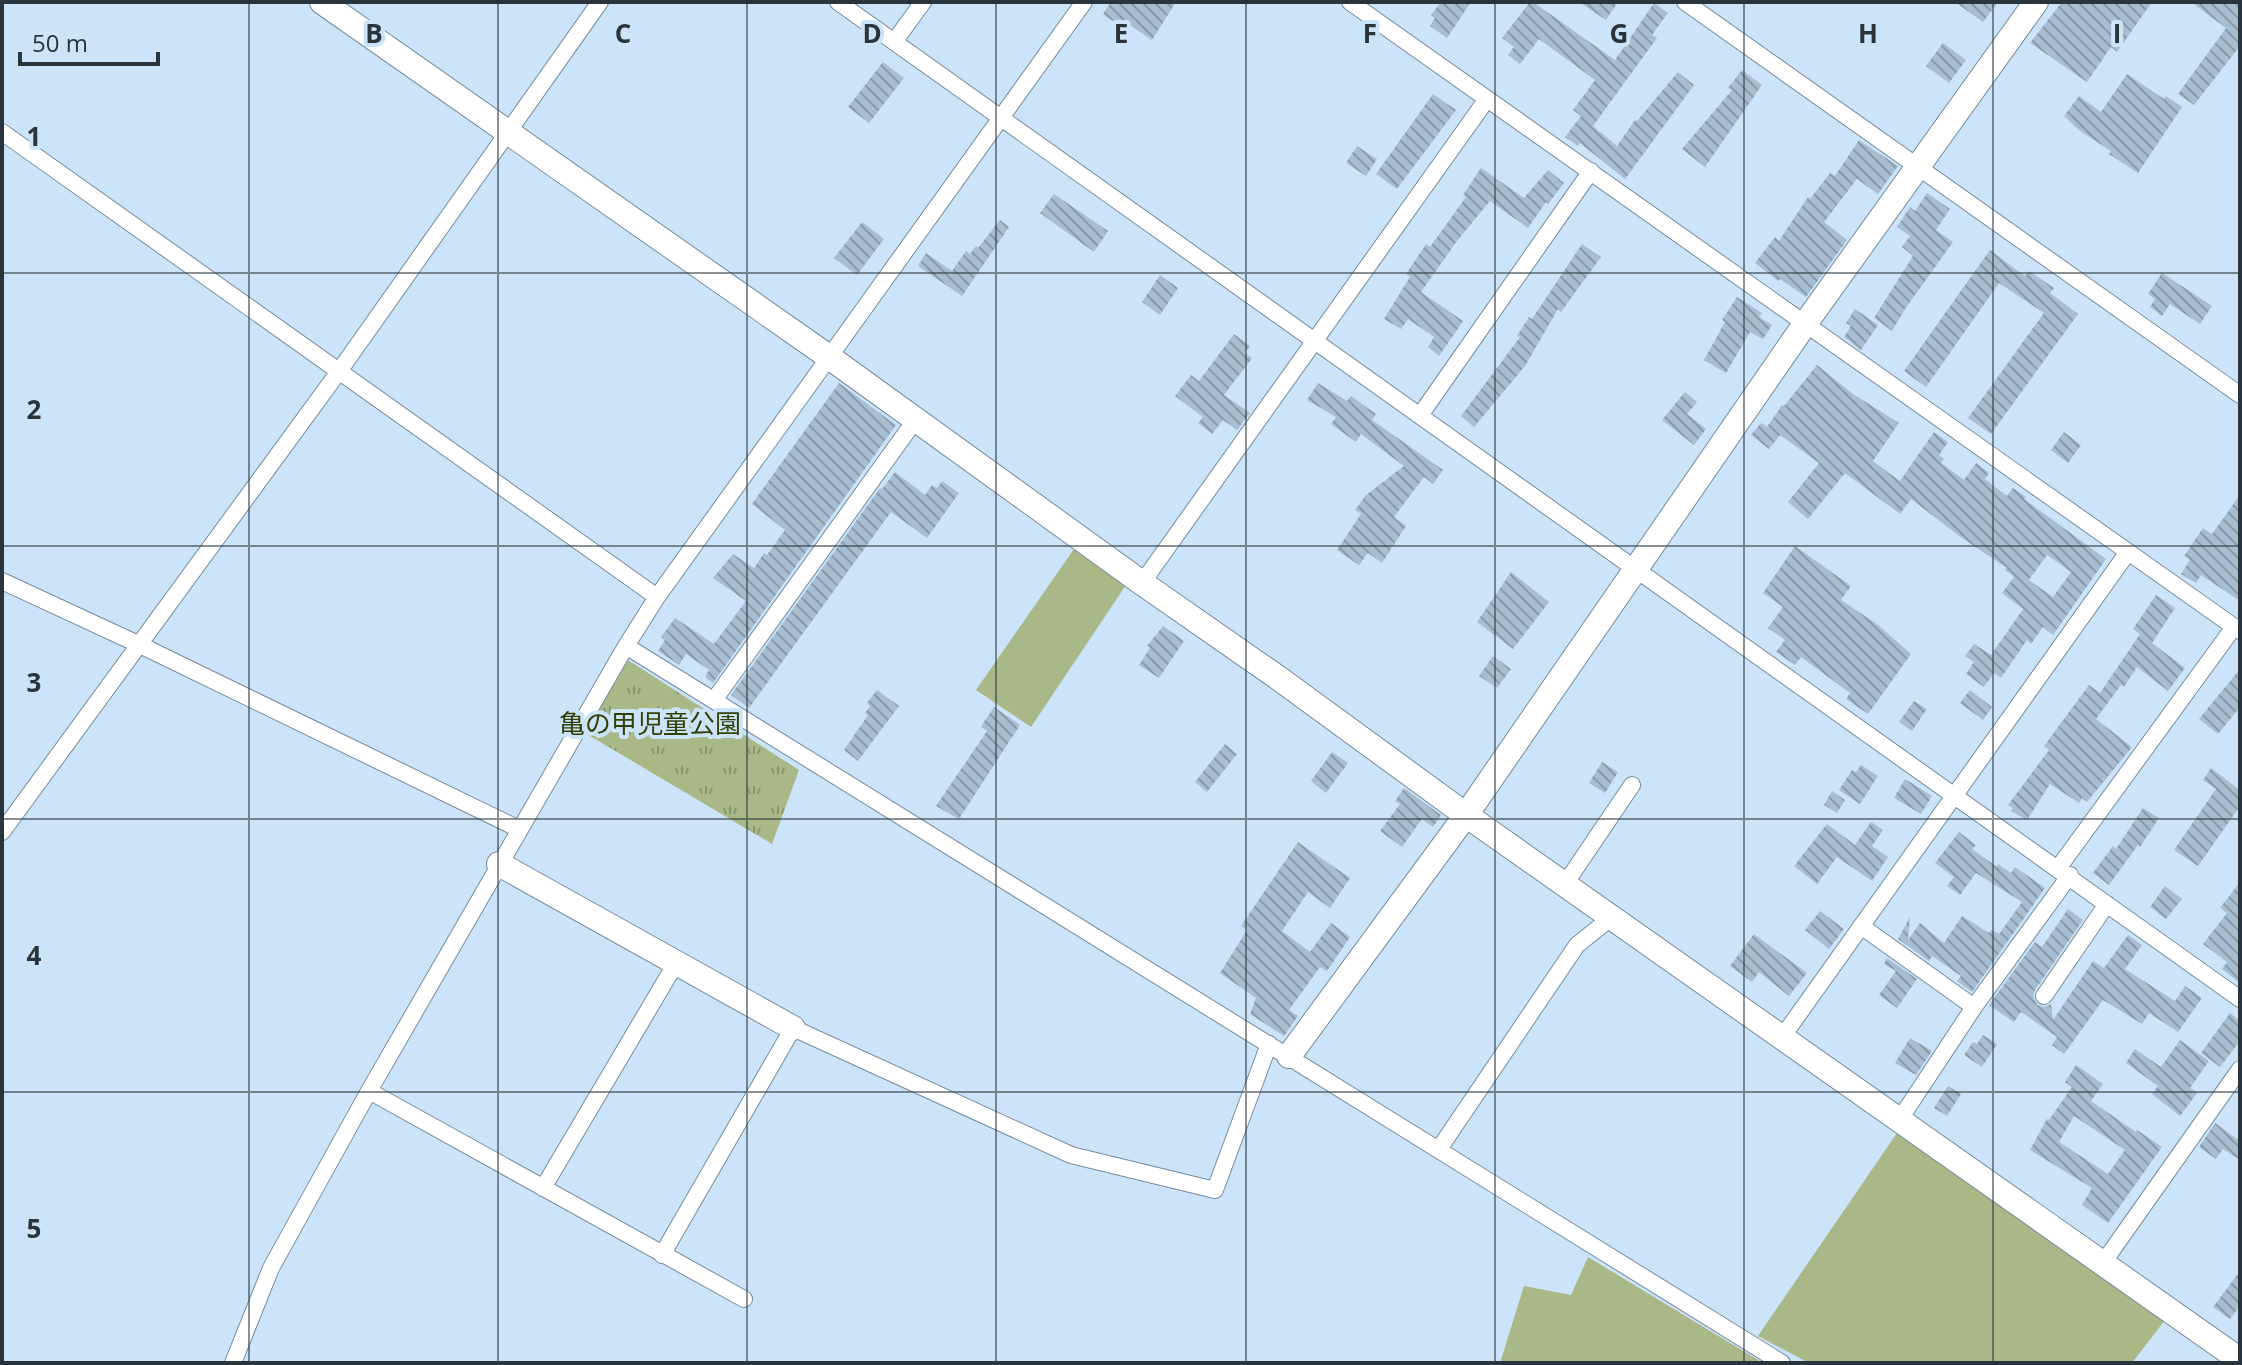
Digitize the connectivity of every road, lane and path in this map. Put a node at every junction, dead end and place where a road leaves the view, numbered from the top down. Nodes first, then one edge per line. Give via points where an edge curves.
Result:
1 (322, 2) edge
2 (600, 2) edge
3 (838, 2) edge
4 (923, 2) edge
5 (1084, 2) edge
6 (1350, 2) edge
7 (1685, 2) edge
8 (2036, 2) edge
9 (894, 42) junction
10 (1487, 99) junction
11 (1002, 117) junction
12 (2, 132) edge
13 (507, 132) junction
14 (1919, 167) junction
15 (1591, 171) junction
16 (1805, 324) junction
17 (1316, 340) junction
18 (829, 357) junction
19 (340, 370) junction
20 (2240, 395) edge
21 (1421, 414) junction
22 (916, 419) junction
23 (2128, 552) junction
24 (1637, 569) junction
25 (2, 581) edge
26 (1142, 583) junction
27 (657, 597) junction
28 (2237, 629) edge
29 (140, 645) junction
30 (626, 646) junction
31 (714, 700) junction
32 (1632, 785) dead end
33 (1954, 794) junction
34 (1466, 815) junction
35 (519, 829) junction
36 (2, 832) edge
37 (499, 864) junction
38 (2064, 871) junction
39 (1565, 884) junction
40 (2107, 904) junction
41 (1612, 917) junction
42 (1861, 926) junction
43 (676, 963) junction
44 (2044, 996) dead end
45 (2240, 999) edge
46 (1974, 1007) junction
47 (793, 1028) junction
48 (1783, 1036) junction
49 (1279, 1050) junction
50 (2240, 1069) edge
51 (369, 1091) junction
52 (1900, 1119) junction
53 (1439, 1149) junction
54 (543, 1188) junction
55 (662, 1255) junction
56 (2103, 1263) junction
57 (744, 1299) dead end
58 (2240, 1360) edge
59 (233, 1363) edge
60 (1782, 1363) edge

1 - 13 street
2 - 13 street
3 - 9 street
4 - 9 street
5 - 11 street
6 - 10 street
7 - 14 street
8 - 14 street
9 - 11 street
10 - 15 street
10 - 17 street
11 - 17 street
11 - 18 street
12 - 19 street
13 - 18 street
13 - 19 street
14 - 16 street
14 - 20 street
15 - 16 street
15 - 21 street
16 - 23 street
16 - 24 street
17 - 21 street
17 - 26 street
18 - 22 street
18 - 27 street
19 - 27 street
19 - 29 street
21 - 24 street
22 - 26 street
22 - 31 street
23 - 28 street
23 - 33 street
24 - 33 street
24 - 34 street
25 - 29 street
26 - 34 street
27 - 30 street
28 - 38 street
29 - 35 street
29 - 36 street
30 - 31 street
30 - 35 street
31 - 49 street
32 - 39 street
33 - 38 street
33 - 42 street
34 - 39 street
34 - 49 street
35 - 37 street
37 - 43 street
37 - 51 street
38 - 40 street
38 - 46 street
39 - 41 street
40 - 44 street
40 - 45 street
41 - 48 street
41 - 53 street via 1577,945
42 - 46 street
42 - 48 street
43 - 47 street
43 - 54 street
46 - 52 street
47 - 49 street via 1071,1155 1215,1190
47 - 55 street
48 - 52 street
49 - 53 street
50 - 56 street
51 - 54 street
51 - 59 street via 271,1268
52 - 56 street
53 - 60 street
54 - 55 street
55 - 57 street
56 - 58 street

